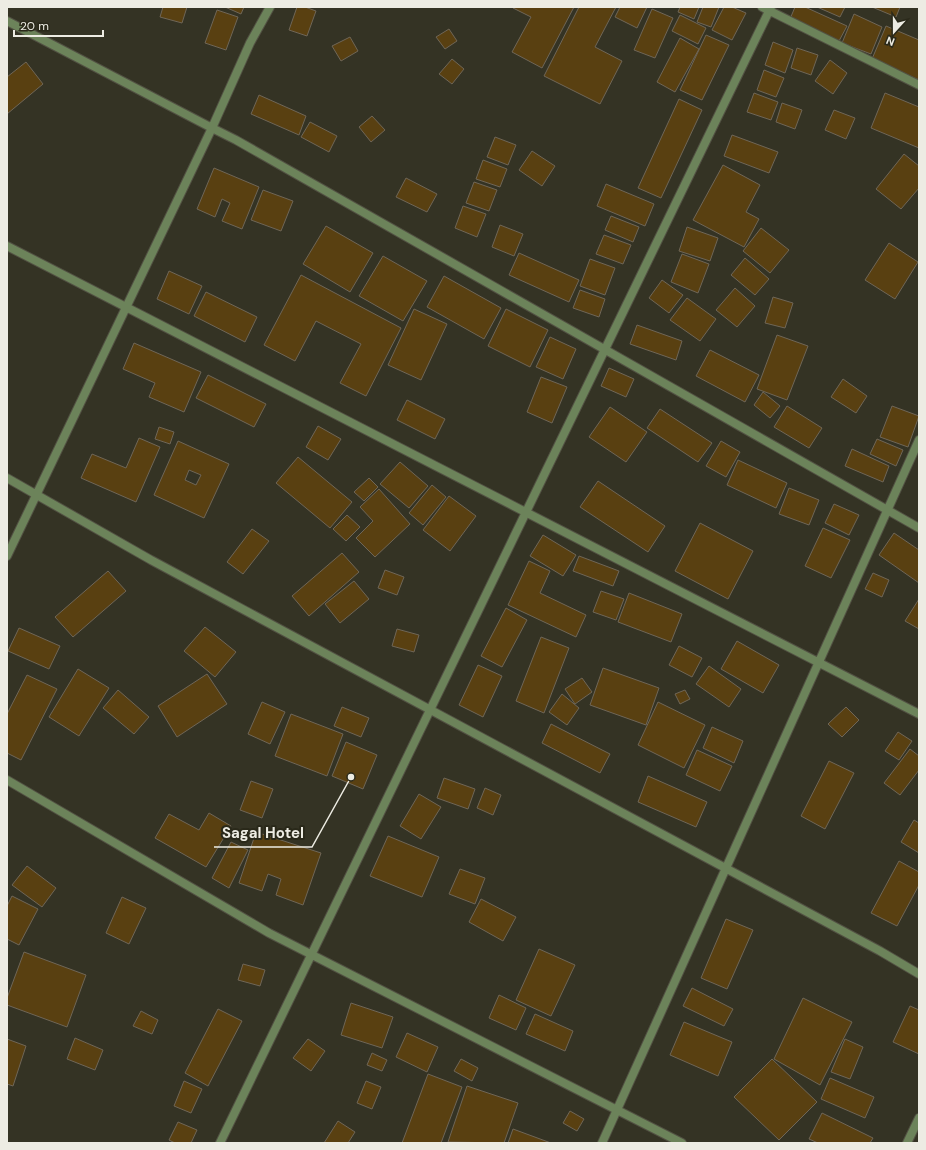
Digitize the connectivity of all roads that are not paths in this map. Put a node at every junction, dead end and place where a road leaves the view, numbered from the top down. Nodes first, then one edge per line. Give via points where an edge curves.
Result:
1 (270, 7) edge
2 (767, 8) edge
3 (7, 20) edge
4 (919, 85) edge
5 (212, 128) junction
6 (7, 246) edge
7 (126, 307) junction
8 (605, 348) junction
9 (919, 440) edge
10 (7, 478) edge
11 (36, 495) junction
12 (887, 510) junction
13 (525, 512) junction
14 (919, 528) edge
15 (7, 556) edge
16 (819, 663) junction
17 (430, 709) junction
18 (919, 714) edge
19 (7, 780) edge
20 (726, 868) junction
21 (311, 954) junction
22 (919, 974) edge
23 (617, 1110) junction
24 (919, 1118) edge
25 (220, 1143) edge
26 (602, 1143) edge
27 (682, 1143) edge
28 (907, 1143) edge

1 - 5 street via 250,43
2 - 4 street
2 - 8 street
3 - 5 street
5 - 7 street
5 - 8 street
6 - 7 street
7 - 11 street
7 - 13 street
8 - 12 street
8 - 13 street
9 - 12 street
10 - 11 street
11 - 15 street
11 - 17 street via 151,560
12 - 14 street
12 - 16 street
13 - 16 street
13 - 17 street
16 - 18 street
16 - 20 street
17 - 20 street
17 - 21 street
19 - 21 street
20 - 22 street
20 - 23 street
21 - 23 street
21 - 25 street
23 - 26 street
23 - 27 street
24 - 28 street

